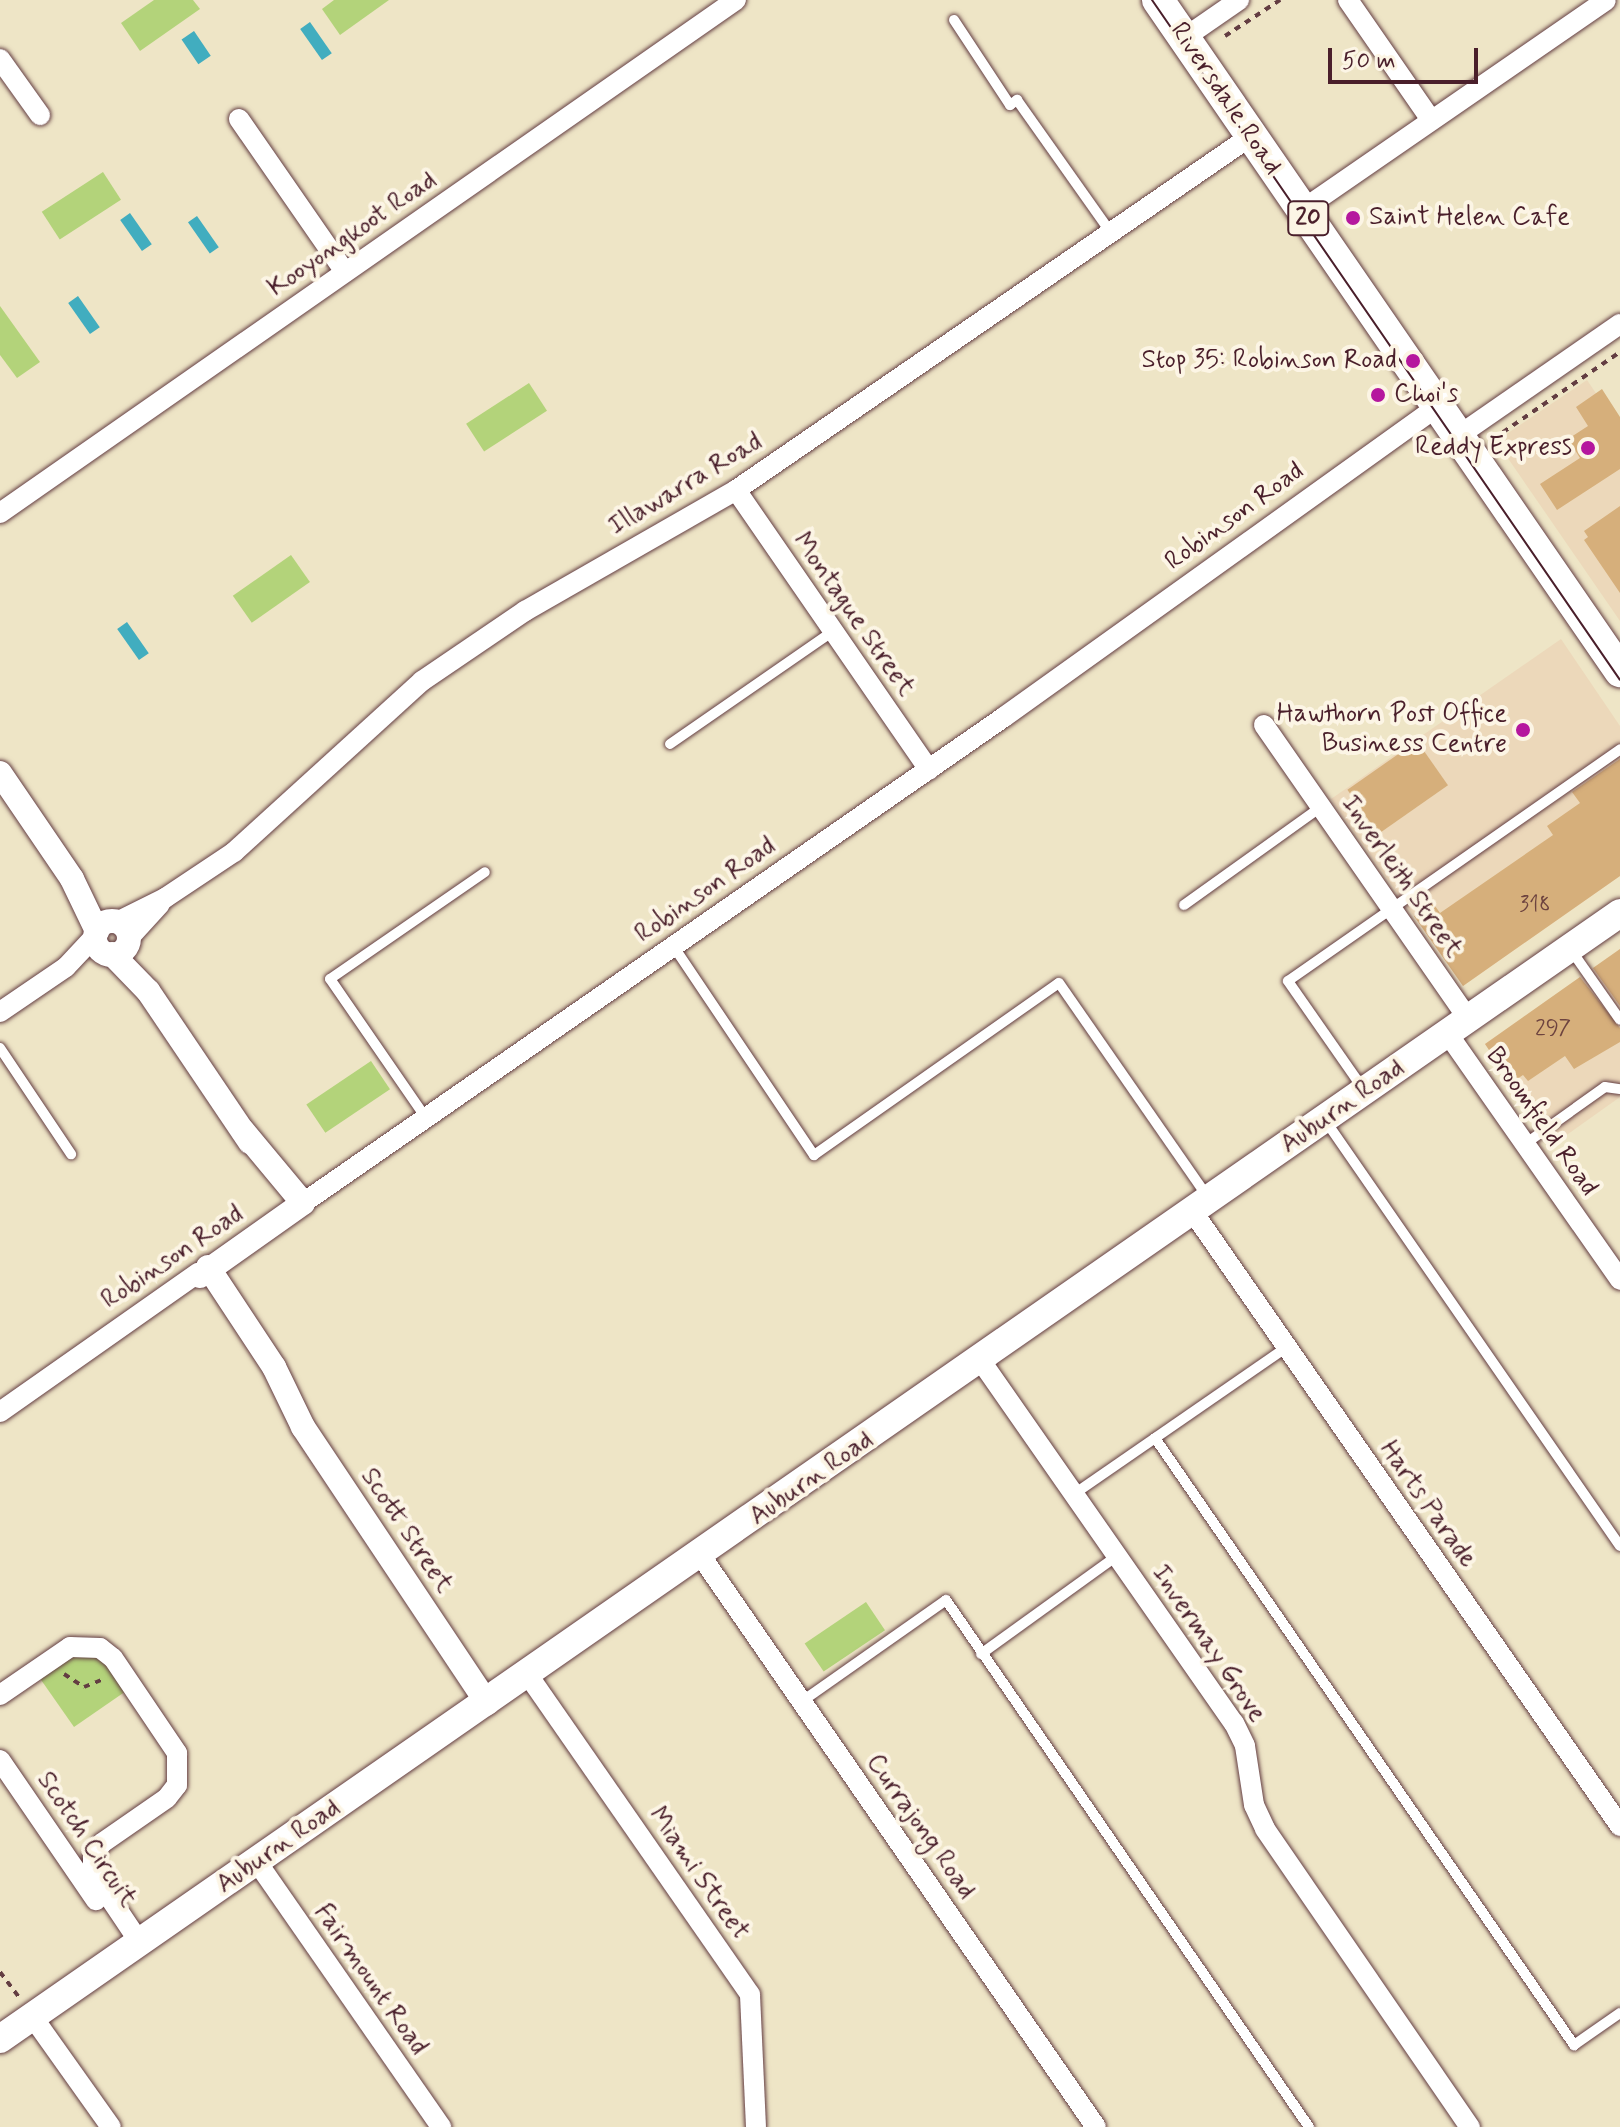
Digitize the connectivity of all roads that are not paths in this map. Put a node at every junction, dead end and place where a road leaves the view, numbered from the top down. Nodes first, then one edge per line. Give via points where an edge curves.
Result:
1 (736, 0) edge
2 (1158, 0) edge
3 (1239, 0) edge
4 (1348, 0) edge
5 (1606, 0) edge
6 (954, 20) dead end
7 (1184, 38) junction
8 (0, 59) edge
9 (40, 115) dead end
10 (239, 119) dead end
11 (1431, 120) junction
12 (1251, 136) junction
13 (1302, 210) junction
14 (1111, 233) junction
15 (345, 272) junction
16 (1620, 324) edge
17 (1437, 407) junction
18 (1458, 436) junction
19 (736, 490) junction
20 (0, 513) edge
21 (833, 631) junction
22 (1620, 671) edge
23 (1264, 725) dead end
24 (670, 744) dead end
25 (1620, 749) edge
26 (929, 770) junction
27 (0, 773) edge
28 (1321, 807) junction
29 (485, 872) dead end
30 (1184, 905) dead end
31 (1391, 909) junction
32 (1620, 913) edge
33 (112, 937) junction
34 (674, 947) junction
35 (1569, 948) junction
36 (0, 1012) edge
37 (1620, 1020) edge
38 (1458, 1027) junction
39 (0, 1048) edge
40 (1620, 1089) edge
41 (1365, 1092) junction
42 (426, 1118) junction
43 (1325, 1119) junction
44 (1525, 1144) junction
45 (71, 1154) dead end
46 (1201, 1206) junction
47 (296, 1208) junction
48 (203, 1270) junction
49 (1620, 1280) edge
50 (1286, 1348) junction
51 (981, 1361) junction
52 (0, 1412) edge
53 (1155, 1438) junction
54 (1074, 1494) junction
55 (1620, 1546) edge
56 (701, 1556) junction
57 (1117, 1556) junction
58 (981, 1654) junction
59 (528, 1675) junction
60 (0, 1695) edge
61 (801, 1702) junction
62 (487, 1703) junction
63 (0, 1760) edge
64 (1620, 1826) edge
65 (257, 1862) junction
66 (135, 1946) junction
67 (1620, 2013) edge
68 (32, 2016) junction
69 (0, 2039) edge
70 (111, 2127) edge
71 (441, 2127) edge
72 (756, 2127) edge
73 (1096, 2127) edge
74 (1309, 2127) edge
75 (1470, 2127) edge

1 - 15 street, Kooyongkoot Road
2 - 7 main road, Riversdale Road / 20
3 - 7 street
4 - 11 street
5 - 11 street
6 - 14 lane via 1010,105 1017,100
7 - 12 main road, Riversdale Road / 20
8 - 9 street
10 - 15 street
11 - 13 street
12 - 13 main road, Riversdale Road / 20
12 - 14 street, Illawarra Road
13 - 17 main road, Riversdale Road / 20
14 - 19 street, Illawarra Road
15 - 20 street, Kooyongkoot Road
16 - 18 street
17 - 18 main road, Riversdale Road / 20
17 - 26 street, Robinson Road
18 - 22 main road, Riversdale Road / 20
19 - 21 street, Montague Street
19 - 33 street, Illawarra Road via 525,611 422,681 234,852
21 - 24 lane
21 - 26 street, Montague Street
23 - 28 street, Inverleith Street
25 - 31 lane
26 - 34 street, Robinson Road
27 - 33 street
28 - 30 lane
28 - 31 street, Inverleith Street
29 - 42 lane via 330,979
31 - 38 street, Inverleith Street
31 - 41 lane via 1288,981
32 - 35 main road, Auburn Road
33 - 36 street, Illawarra Road
33 - 47 street
34 - 42 street, Robinson Road
34 - 46 lane via 814,1155 1059,983
35 - 37 lane
35 - 38 main road, Auburn Road
38 - 41 main road, Auburn Road
38 - 44 street, Broomfield Road
39 - 45 lane
40 - 44 lane via 1605,1087
41 - 43 main road, Auburn Road
42 - 47 street, Robinson Road
43 - 46 main road, Auburn Road
43 - 55 lane
44 - 49 street, Broomfield Road
46 - 50 street, Harts Parade
46 - 51 main road, Auburn Road
47 - 48 street, Robinson Road
48 - 52 street, Robinson Road
48 - 62 street, Scott Street
50 - 53 lane
50 - 64 street, Harts Parade
51 - 54 street, Invermay Grove
51 - 56 main road, Auburn Road
53 - 54 lane
53 - 67 lane via 1574,2045
54 - 57 street, Invermay Grove
56 - 59 main road, Auburn Road
56 - 61 street, Currajong Road
57 - 58 lane
57 - 75 street, Invermay Grove via 1240,1734 1254,1805 1265,1829
58 - 61 lane via 946,1600
58 - 74 lane
59 - 62 main road, Auburn Road
59 - 72 street, Miami Street via 750,1995
60 - 66 street, Scotch Circuit via 84,1644 100,1648 120,1668 177,1753 181,1769 167,1798 102,1843 93,1856 93,1873
61 - 73 street, Currajong Road
62 - 65 main road, Auburn Road
63 - 66 street, Scotch Circuit
65 - 66 main road, Auburn Road
65 - 71 street, Fairmount Road
66 - 68 main road, Auburn Road
68 - 69 main road, Auburn Road
68 - 70 street

